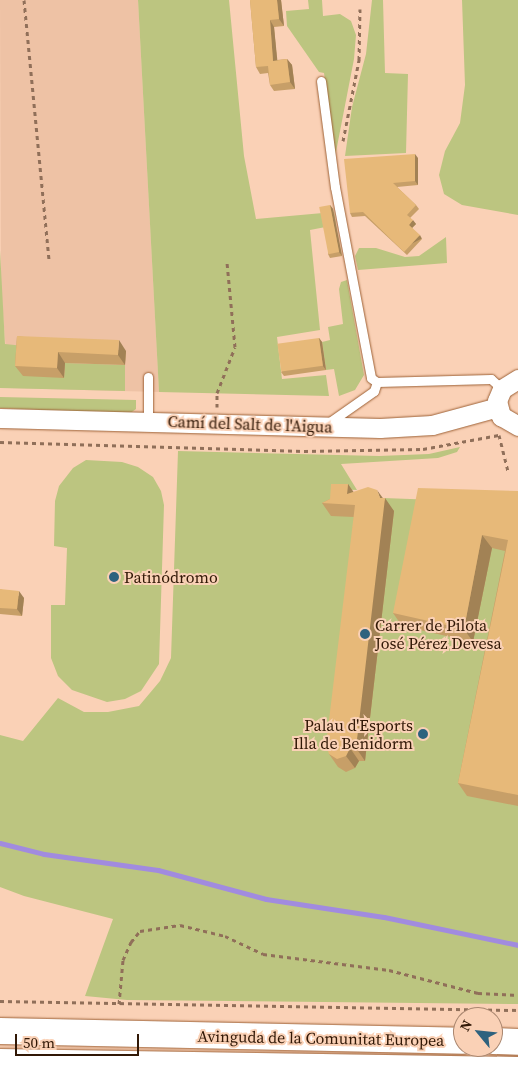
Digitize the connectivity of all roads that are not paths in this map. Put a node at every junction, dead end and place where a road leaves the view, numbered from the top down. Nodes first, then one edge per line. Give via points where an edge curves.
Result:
1 (321, 81) dead end
2 (148, 377) dead end
3 (518, 379) edge
4 (378, 382) junction
5 (500, 398) junction
6 (0, 418) edge
7 (148, 422) junction
8 (518, 426) edge
9 (322, 427) junction
10 (0, 1031) edge
11 (453, 1040) edge
12 (503, 1041) edge
13 (518, 1042) edge
14 (0, 1062) edge
15 (518, 1070) edge

1 - 4 lane via 335,187 368,368 371,378
2 - 7 lane
3 - 5 street, Camí del Salt de l'Aigua
4 - 5 lane via 491,379
4 - 9 lane via 374,391
5 - 8 street via 508,423
5 - 9 street, Camí del Salt de l'Aigua via 432,425
6 - 7 street, Camí del Salt de l'Aigua
7 - 9 street, Camí del Salt de l'Aigua
10 - 11 main road, Avinguda de la Comunitat Europea
12 - 13 main road
14 - 15 main road, Avinguda de la Comunitat Europea

